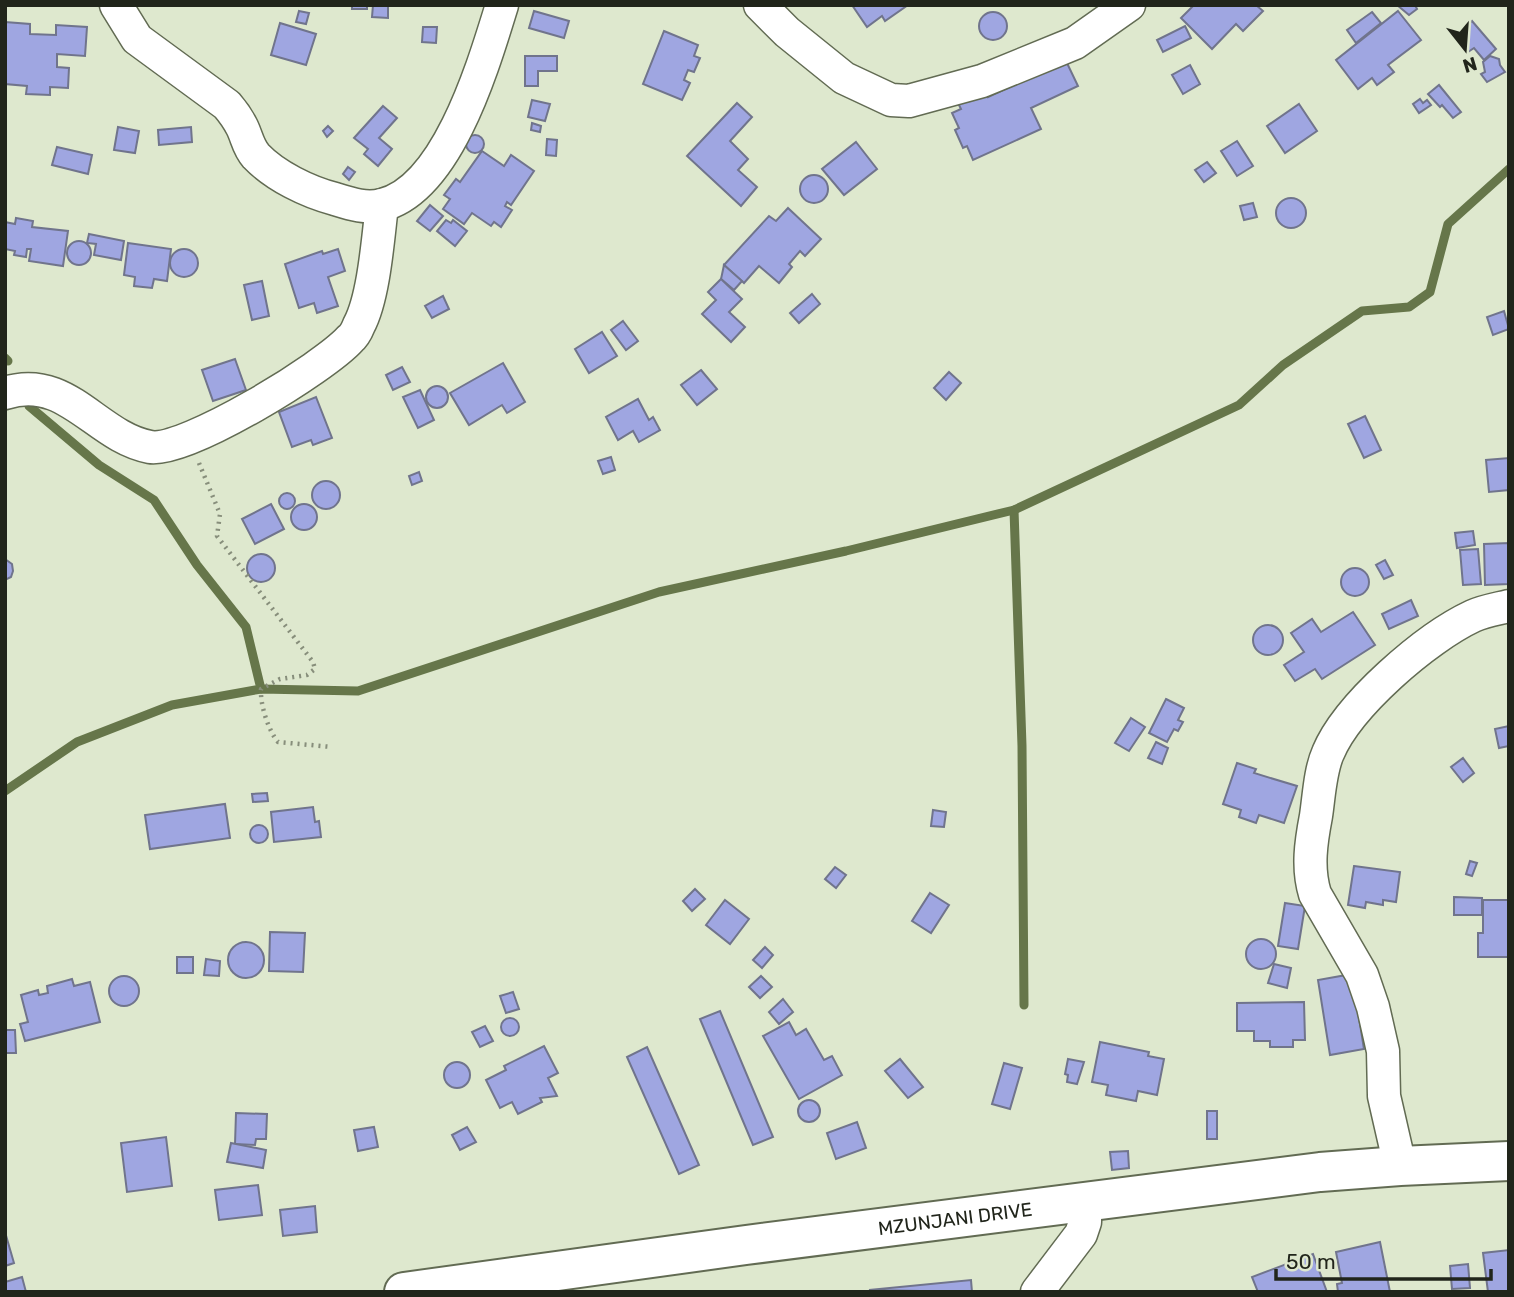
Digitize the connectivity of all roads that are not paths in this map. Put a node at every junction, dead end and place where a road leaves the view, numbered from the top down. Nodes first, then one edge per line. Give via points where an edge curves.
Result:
1 (116, 5) edge
2 (502, 5) edge
3 (760, 5) edge
4 (1129, 5) edge
5 (382, 205) junction
6 (5, 393) edge
7 (1509, 606) edge
8 (1509, 1161) edge
9 (1399, 1166) junction
10 (1085, 1203) junction
11 (404, 1292) edge
12 (1037, 1292) edge

1 - 5 street via 137,39 227,105 254,154 266,165 322,195 366,207
2 - 5 street via 467,107 432,170 411,191
3 - 4 street via 844,78 891,100 909,101 982,81 1075,43
5 - 6 street via 363,315 350,339 237,416 189,439 152,447 109,428 48,391
7 - 9 street via 1473,616 1404,663 1364,698 1326,755 1309,865 1312,883 1362,975 1373,1007 1383,1051 1384,1096
8 - 9 main road, MZUNJANI DRIVE
9 - 10 main road, MZUNJANI DRIVE
10 - 11 main road, MZUNJANI DRIVE
10 - 12 street via 1081,1234

